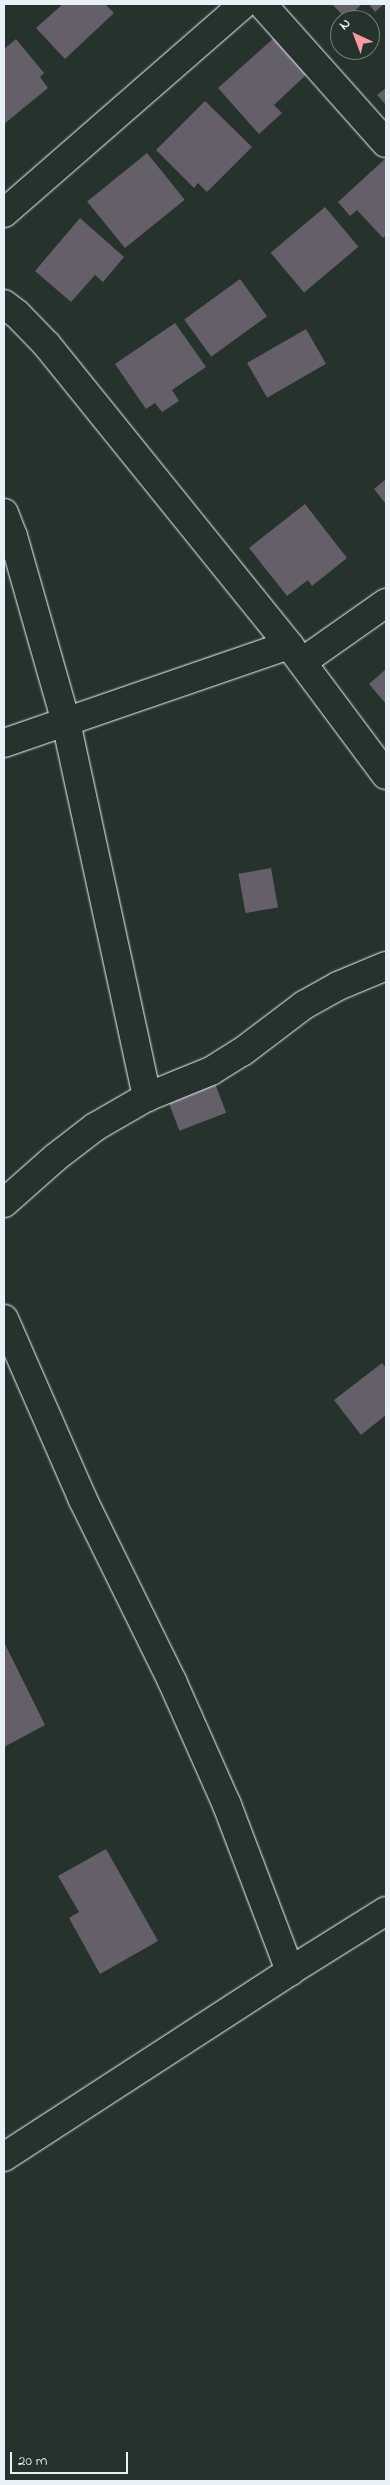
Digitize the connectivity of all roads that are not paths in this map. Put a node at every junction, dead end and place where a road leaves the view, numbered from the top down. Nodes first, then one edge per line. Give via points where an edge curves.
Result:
1 (244, 4) edge
2 (262, 4) edge
3 (386, 144) edge
4 (4, 213) edge
5 (4, 304) edge
6 (4, 513) edge
7 (386, 603) edge
8 (295, 654) junction
9 (66, 722) junction
10 (4, 743) edge
11 (386, 775) edge
12 (386, 966) edge
13 (147, 1097) junction
14 (4, 1203) edge
15 (4, 1319) edge
16 (386, 1911) edge
17 (290, 1971) junction
18 (4, 2157) edge

1 - 4 street
2 - 3 street via 346,95
5 - 8 street via 47,345
6 - 9 street
7 - 8 street
8 - 9 street
8 - 11 street
9 - 10 street
9 - 13 street
12 - 13 street via 338,986 304,1005 211,1071
13 - 14 street via 96,1128
15 - 17 street via 83,1500 172,1681 223,1796
16 - 17 street
17 - 18 street

